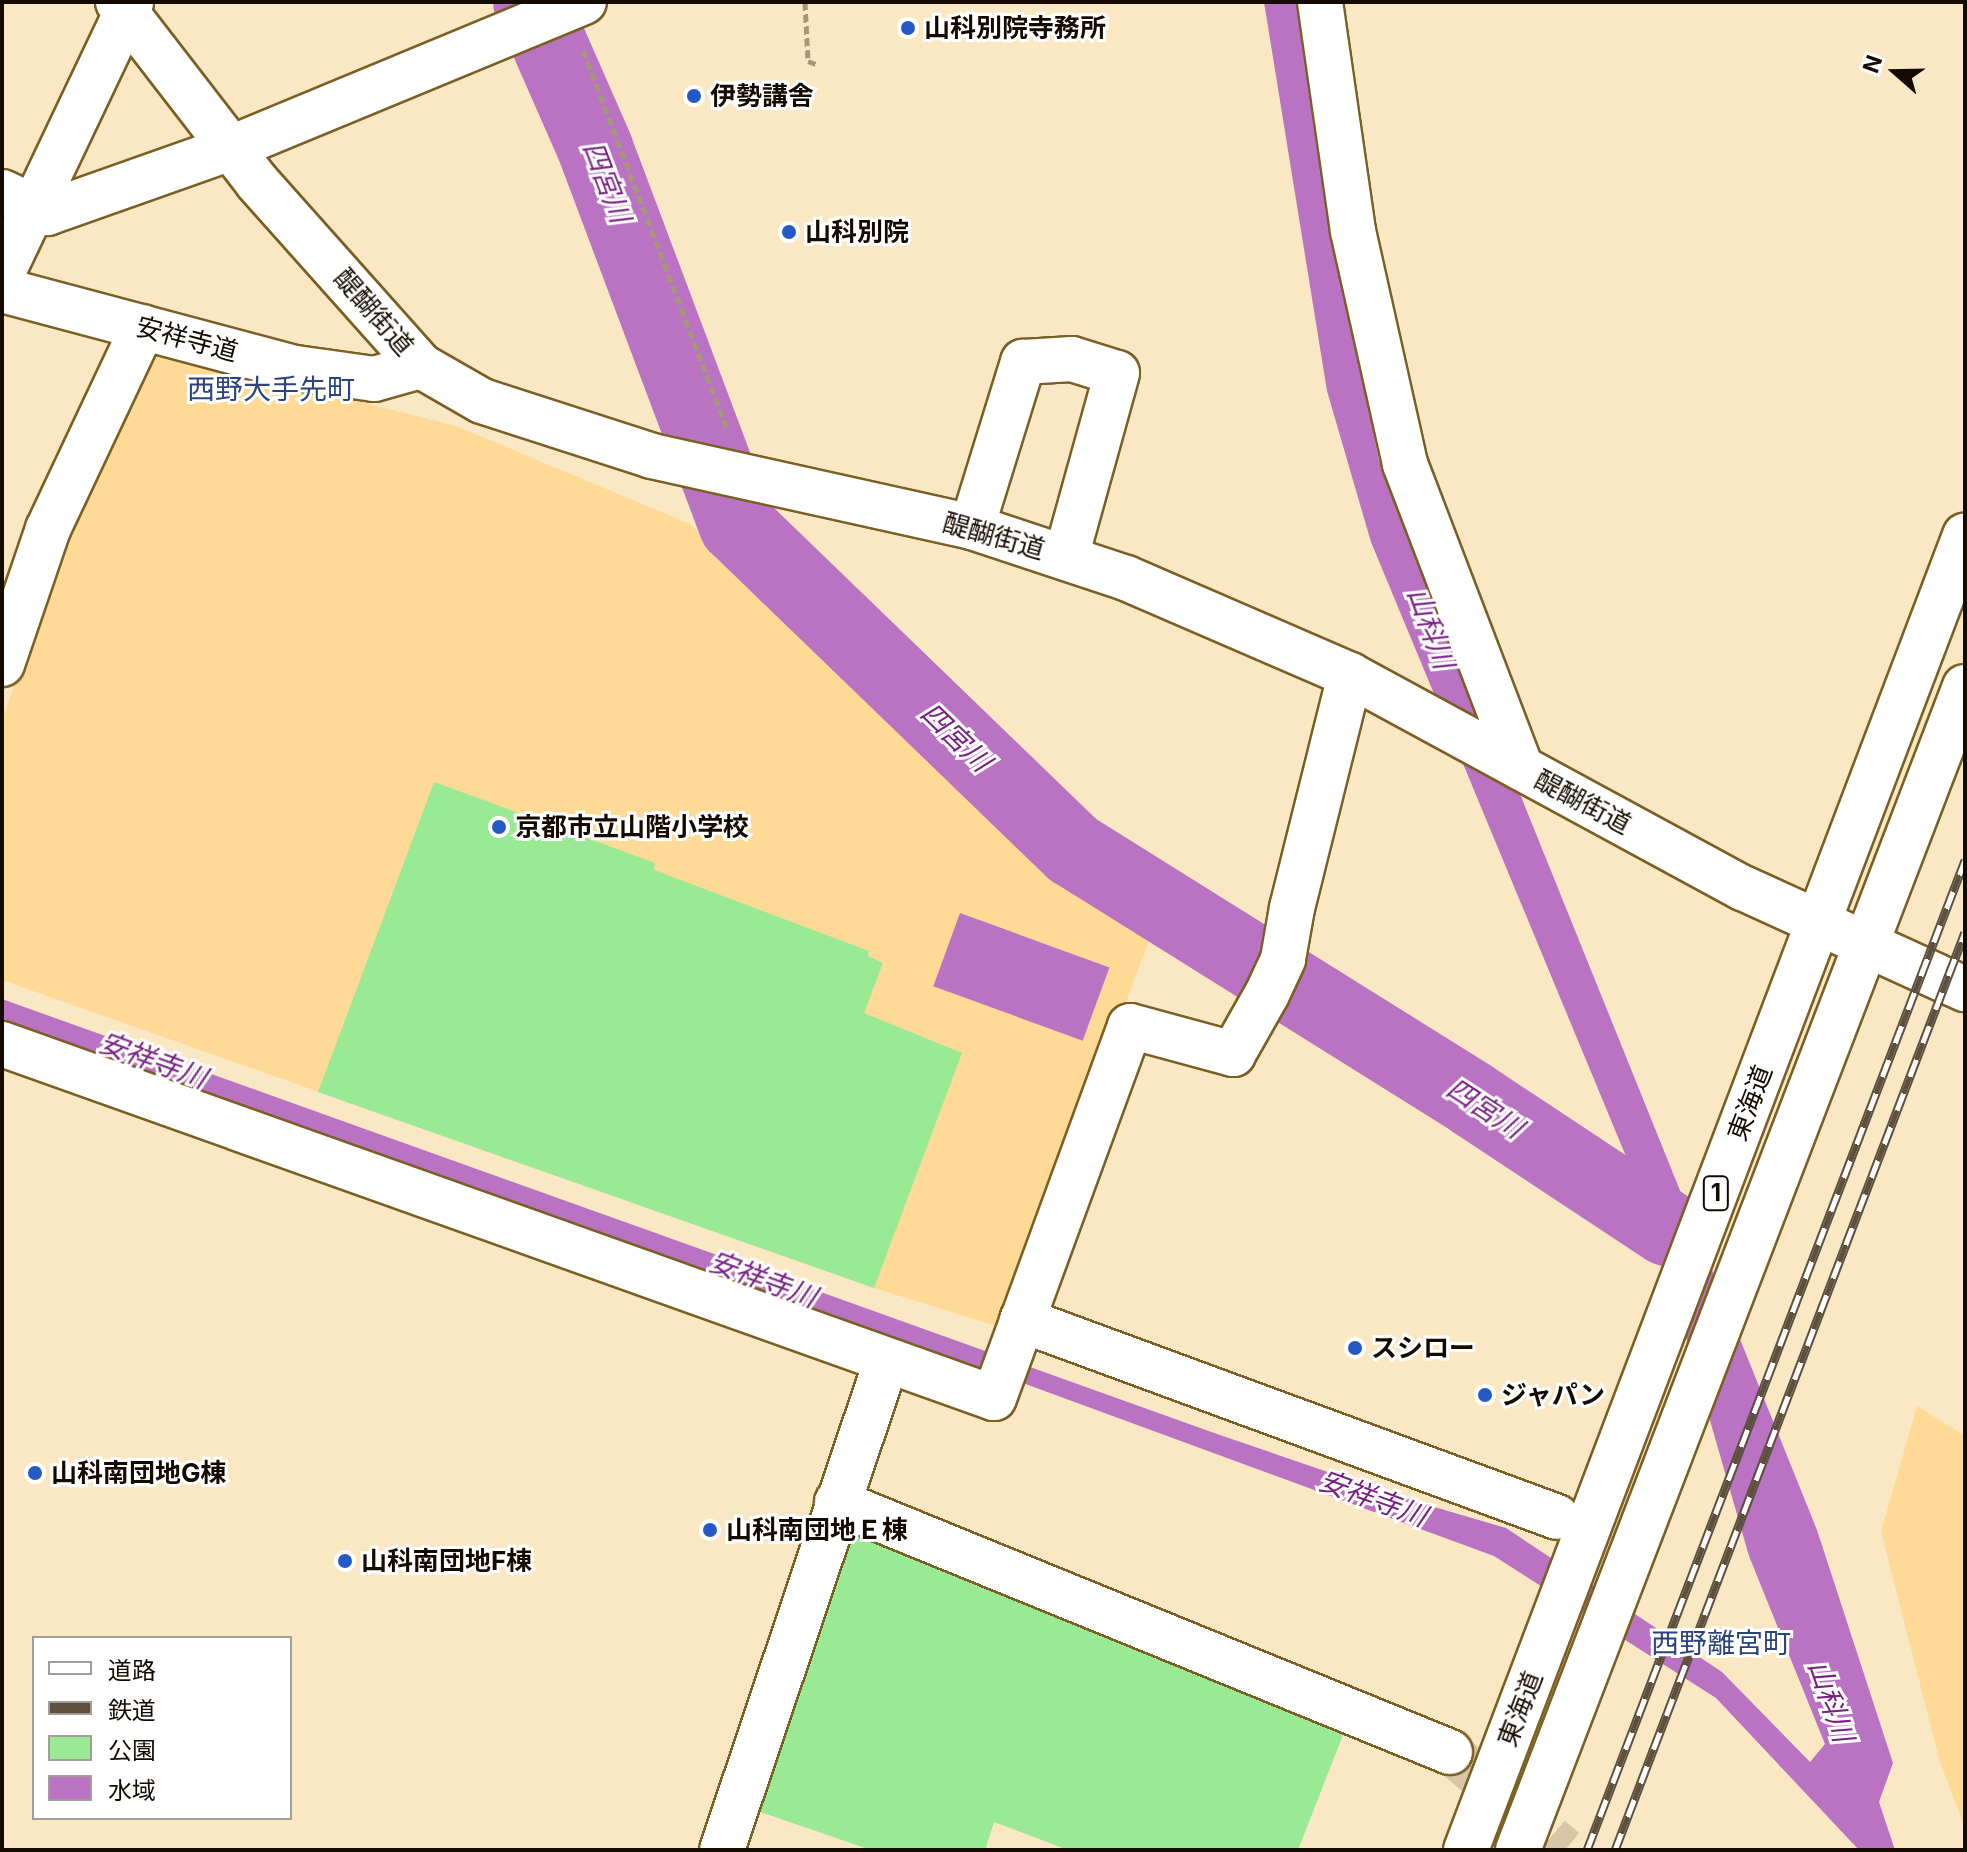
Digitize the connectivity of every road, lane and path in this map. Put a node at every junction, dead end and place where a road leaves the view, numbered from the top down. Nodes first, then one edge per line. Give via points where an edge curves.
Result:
1 (805, 2) edge
2 (1320, 2) edge
3 (125, 5) edge
4 (555, 13) edge
5 (816, 64) dead end
6 (231, 148) junction
7 (18, 201) edge
8 (2, 274) edge
9 (2, 290) edge
10 (143, 327) junction
11 (421, 366) junction
12 (746, 479) junction
13 (972, 527) junction
14 (1965, 536) edge
15 (1066, 557) junction
16 (2, 664) edge
17 (1350, 675) junction
18 (1965, 687) edge
19 (1507, 761) junction
20 (1817, 922) junction
21 (1866, 943) junction
22 (1965, 989) edge
23 (2, 1044) edge
24 (1021, 1323) junction
25 (886, 1362) junction
26 (837, 1502) junction
27 (1557, 1517) dead end
28 (1450, 1752) tunnel mouth
29 (722, 1850) edge
30 (1466, 1850) edge
31 (1518, 1850) edge

1 - 5 path via 808,61
2 - 19 main road via 1353,231 1405,464
3 - 6 main road, 醍醐街道
3 - 7 main road
4 - 6 main road
4 - 12 path
6 - 7 main road via 47,213
6 - 11 main road, 醍醐街道
7 - 8 main road
9 - 10 main road, 安祥寺道
10 - 11 main road, 安祥寺道 via 327,373 374,379
10 - 16 main road via 48,529
11 - 12 main road, 醍醐街道 via 482,401 652,456
12 - 13 main road, 醍醐街道
13 - 15 main road, 醍醐街道
13 - 15 main road via 1023,362 1072,359 1117,373
14 - 20 main road, 東海道 / 1
15 - 17 main road, 醍醐街道
17 - 19 main road, 醍醐街道
17 - 24 main road via 1275,976 1233,1054 1130,1026
18 - 21 main road, 東海道 / 1
19 - 20 main road, 醍醐街道
20 - 21 main road, 醍醐街道
20 - 30 main road, 東海道 / 1
21 - 22 main road, 醍醐街道
21 - 31 main road, 東海道 / 1
23 - 25 main road
24 - 25 main road via 994,1398
24 - 27 main road
25 - 26 main road
26 - 28 main road
26 - 29 main road

